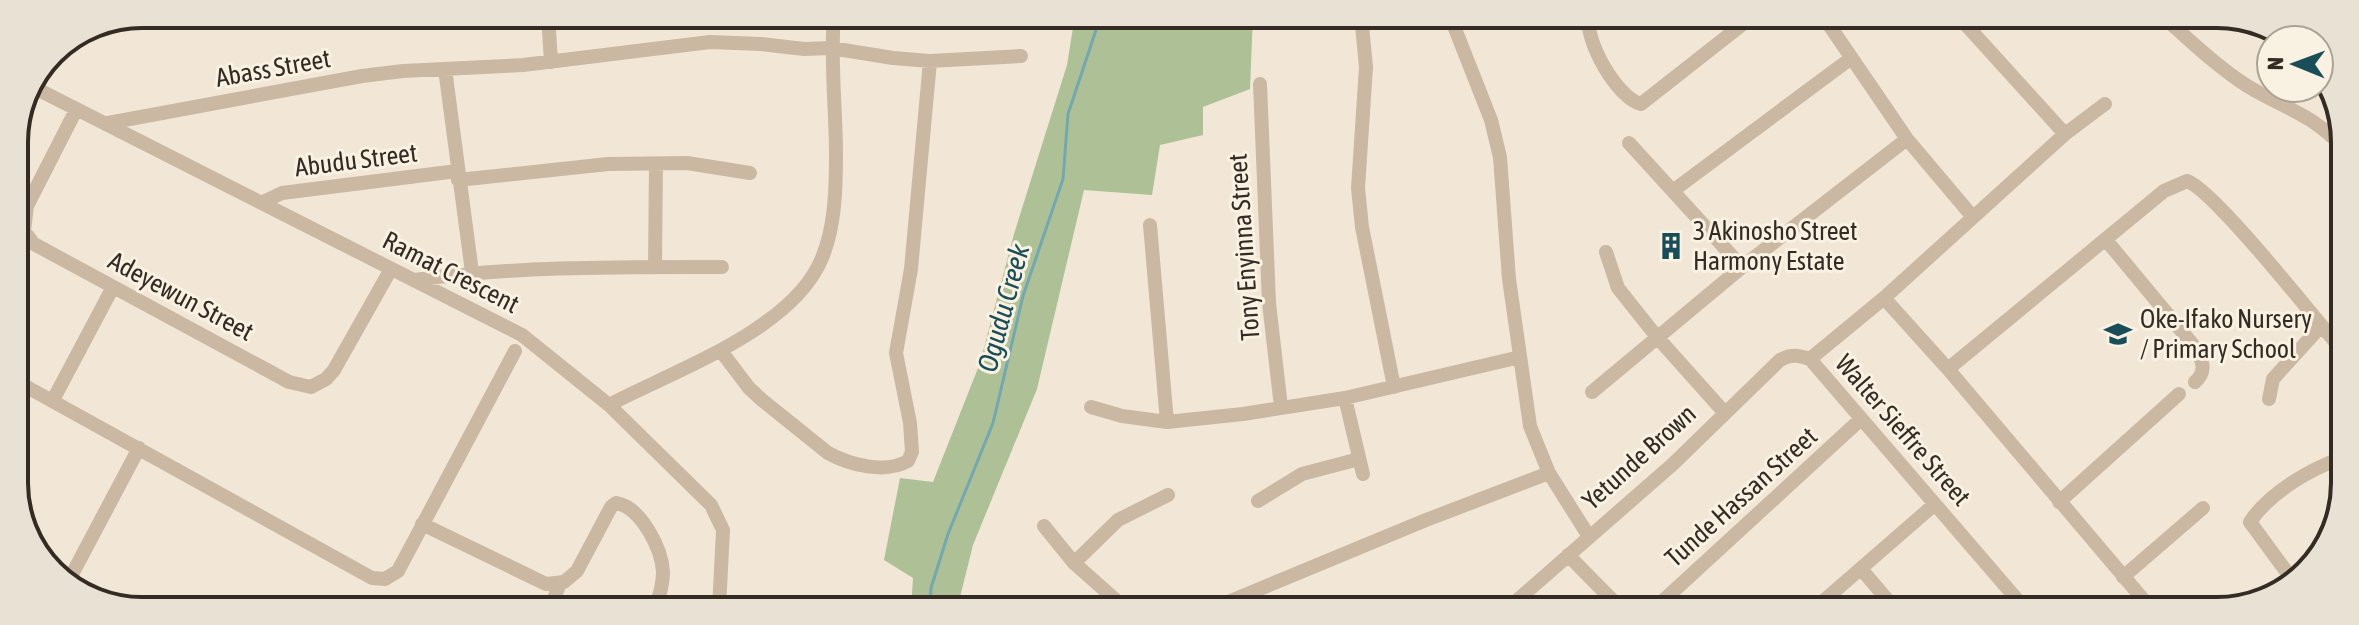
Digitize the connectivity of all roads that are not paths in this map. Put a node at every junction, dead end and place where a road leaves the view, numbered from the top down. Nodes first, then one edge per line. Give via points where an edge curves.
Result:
1 (549, 28) edge
2 (833, 28) edge
3 (1362, 28) edge
4 (1455, 28) edge
5 (1588, 28) edge
6 (1738, 28) edge
7 (1831, 28) edge
8 (1969, 28) edge
9 (2177, 28) edge
10 (831, 48) junction
11 (1021, 56) dead end
12 (1850, 59) junction
13 (930, 61) junction
14 (551, 62) junction
15 (445, 69) junction
16 (1260, 84) dead end
17 (40, 91) edge
18 (2105, 104) dead end
19 (76, 110) junction
20 (108, 123) junction
21 (2065, 134) junction
22 (2330, 134) edge
23 (1907, 139) junction
24 (1629, 143) dead end
25 (656, 164) junction
26 (750, 173) dead end
27 (457, 176) junction
28 (1674, 190) junction
29 (263, 202) junction
30 (28, 204) edge
31 (1972, 216) junction
32 (1150, 225) dead end
33 (28, 236) edge
34 (2106, 240) junction
35 (1606, 252) dead end
36 (655, 266) junction
37 (722, 267) dead end
38 (1742, 267) junction
39 (391, 269) junction
40 (472, 272) junction
41 (414, 280) junction
42 (113, 287) junction
43 (1884, 298) junction
44 (2321, 326) junction
45 (1657, 337) junction
46 (2331, 337) edge
47 (515, 351) dead end
48 (721, 351) junction
49 (1520, 357) junction
50 (1810, 359) junction
51 (1948, 369) junction
52 (2195, 382) dead end
53 (28, 387) edge
54 (1394, 387) junction
55 (1592, 392) dead end
56 (2179, 394) dead end
57 (1345, 398) junction
58 (2269, 399) dead end
59 (53, 400) junction
60 (609, 405) junction
61 (1091, 407) dead end
62 (1281, 407) junction
63 (1724, 412) junction
64 (1861, 419) junction
65 (1167, 422) junction
66 (139, 448) junction
67 (2331, 461) edge
68 (1549, 473) junction
69 (1168, 495) dead end
70 (1258, 501) dead end
71 (2059, 502) junction
72 (1935, 504) junction
73 (2203, 508) dead end
74 (422, 524) junction
75 (1044, 526) dead end
76 (1588, 535) junction
77 (1568, 555) junction
78 (1074, 563) junction
79 (1862, 570) junction
80 (73, 573) edge
81 (2287, 573) edge
82 (2123, 577) junction
83 (560, 583) junction
84 (555, 597) edge
85 (657, 597) edge
86 (720, 597) edge
87 (1112, 597) edge
88 (1240, 597) edge
89 (1521, 597) edge
90 (1609, 597) edge
91 (1667, 597) edge
92 (1829, 597) edge
93 (1885, 597) edge
94 (2015, 597) edge
95 (2141, 597) edge

1 - 14 street
2 - 10 street
3 - 54 street via 1366,67 1358,188
4 - 49 street via 1500,157
5 - 6 street via 1598,55 1625,96 1641,104
7 - 12 street
8 - 21 street
9 - 22 street via 2249,86
10 - 13 street, Abass Street
10 - 14 street, Abass Street via 710,42
10 - 48 street via 836,157 832,217 821,260 810,279 769,319
11 - 13 street, Abass Street
12 - 23 street
12 - 28 street
13 - 48 street via 911,269 896,353 910,423 908,461 880,467 828,453 755,394
14 - 15 street, Abass Street
15 - 20 street, Abass Street via 362,76
15 - 27 street
16 - 62 street, Tony Enyinna Street via 1269,303
17 - 19 street, Ramat Crescent
18 - 21 street, Walter Sieffre Street
19 - 20 street, Ramat Crescent
19 - 30 street, Adeyewun Street
20 - 29 street, Ramat Crescent
21 - 31 street, Walter Sieffre Street
23 - 31 street
23 - 38 street
24 - 28 street
25 - 26 street, Abudu Street
25 - 27 street, Abudu Street
25 - 36 street
27 - 29 street, Abudu Street via 282,193
27 - 40 street
28 - 38 street
29 - 39 street, Ramat Crescent
31 - 43 street, Walter Sieffre Street
32 - 65 street
33 - 42 street, Adeyewun Street
34 - 44 street via 2164,191 2187,181 2196,184
34 - 51 street
34 - 52 street via 2194,346 2204,364
35 - 45 street via 1618,288
36 - 37 street
36 - 40 street
38 - 45 street
39 - 41 street, Ramat Crescent
39 - 42 street, Adeyewun Street via 334,370 311,387 289,382
40 - 41 street
41 - 60 street, Ramat Crescent via 522,335
42 - 59 street
43 - 50 street, Walter Sieffre Street
43 - 51 street
44 - 46 street
44 - 58 street via 2273,379
45 - 55 street
45 - 63 street
47 - 74 street
48 - 60 street
49 - 54 street
49 - 68 street via 1530,426
50 - 63 street, Yetunde Brown via 1780,360
50 - 64 street, Walter Sieffre Street
51 - 71 street
53 - 59 street
54 - 57 street
56 - 71 street
57 - 62 street
57 - 70 street via 1361,467 1302,474
59 - 66 street
60 - 86 street, Ramat Crescent via 719,518
61 - 65 street
62 - 65 street
63 - 76 street, Yetunde Brown via 1673,464
64 - 72 street, Walter Sieffre Street
64 - 91 street, Tunde Hassan Street
66 - 74 street via 378,580 398,571
66 - 80 street
67 - 81 street via 2274,496 2250,522
68 - 76 street
68 - 88 street
69 - 78 street via 1118,520
71 - 82 street
72 - 79 street
72 - 94 street, Walter Sieffre Street
73 - 82 street
74 - 83 street via 535,581
75 - 78 street
76 - 77 street, Yetunde Brown
77 - 89 street, Yetunde Brown
77 - 90 street
78 - 87 street
79 - 92 street
79 - 93 street
82 - 95 street
83 - 84 street
83 - 85 street via 577,571 616,503 628,507 641,522 660,557

